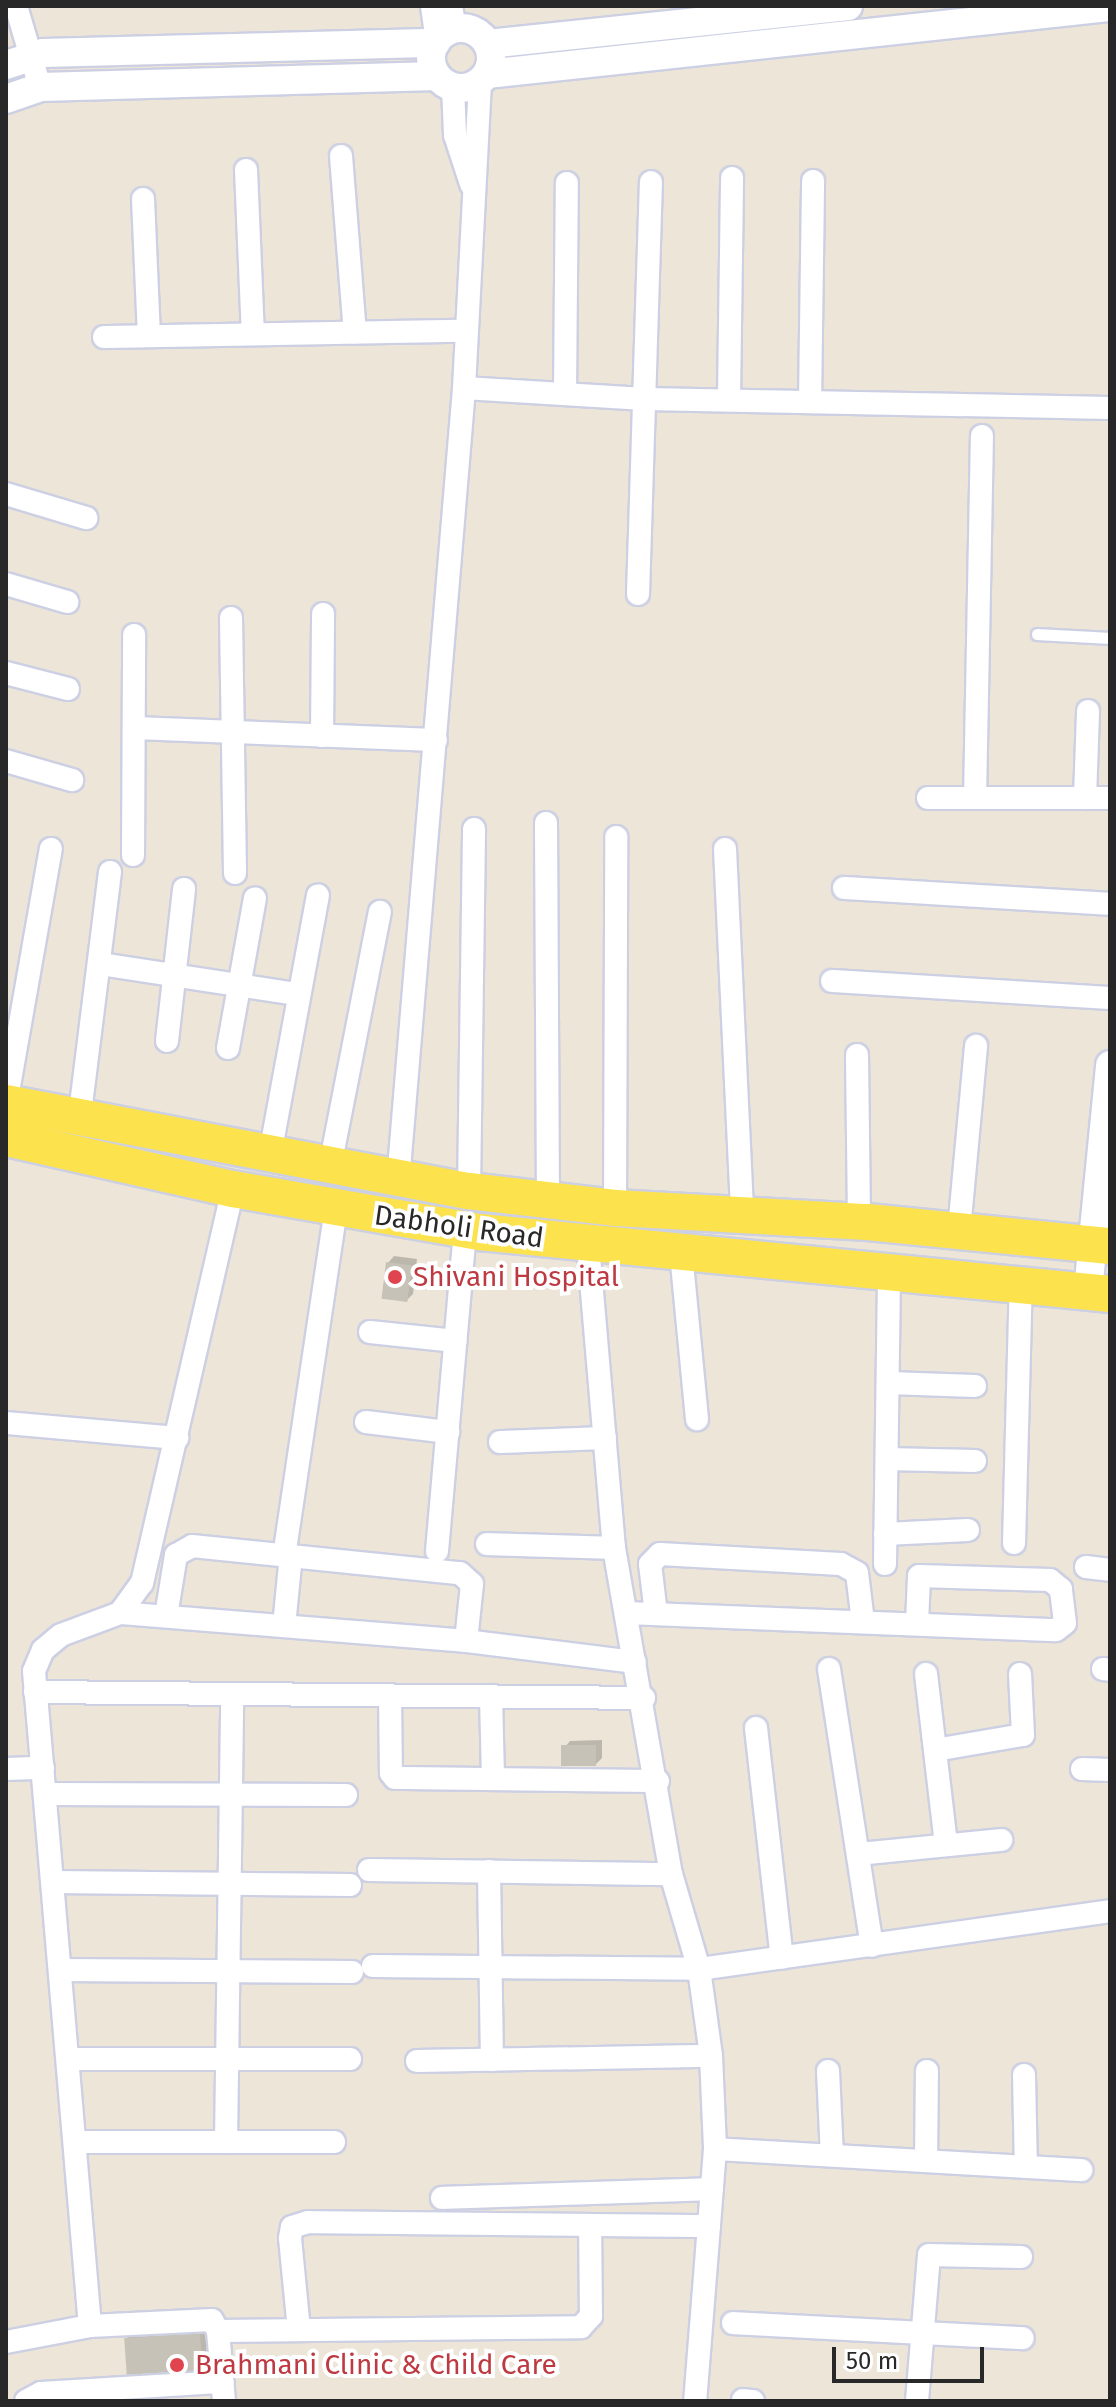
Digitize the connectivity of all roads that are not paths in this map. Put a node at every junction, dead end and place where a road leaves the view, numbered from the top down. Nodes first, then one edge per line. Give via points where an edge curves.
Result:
1 (16, 6) edge
2 (432, 6) edge
3 (848, 6) edge
4 (1110, 7) edge
5 (445, 29) edge
6 (488, 44) junction
7 (18, 61) edge
8 (464, 79) junction
9 (40, 87) junction
10 (6, 99) edge
11 (341, 156) dead end
12 (246, 170) dead end
13 (732, 178) dead end
14 (813, 181) dead end
15 (651, 182) dead end
16 (567, 183) dead end
17 (143, 199) dead end
18 (464, 331) junction
19 (355, 332) junction
20 (253, 334) junction
21 (149, 336) junction
22 (104, 337) dead end
23 (464, 388) junction
24 (565, 394) junction
25 (729, 398) junction
26 (645, 399) junction
27 (810, 402) junction
28 (1110, 408) edge
29 (982, 436) dead end
30 (6, 494) edge
31 (86, 518) dead end
32 (6, 584) edge
33 (638, 594) dead end
34 (67, 602) dead end
35 (323, 614) dead end
36 (231, 618) dead end
37 (1037, 634) dead end
38 (134, 635) dead end
39 (1110, 638) edge
40 (6, 673) edge
41 (68, 689) dead end
42 (1088, 711) dead end
43 (134, 728) junction
44 (233, 732) junction
45 (322, 736) junction
46 (436, 740) junction
47 (6, 761) edge
48 (72, 780) dead end
49 (928, 798) dead end
50 (975, 798) junction
51 (1085, 798) junction
52 (1110, 798) edge
53 (546, 823) dead end
54 (474, 829) dead end
55 (616, 837) dead end
56 (51, 849) dead end
57 (725, 849) dead end
58 (133, 855) dead end
59 (110, 872) dead end
60 (235, 873) dead end
61 (844, 888) dead end
62 (184, 889) dead end
63 (318, 895) dead end
64 (255, 898) dead end
65 (1110, 904) edge
66 (380, 912) dead end
67 (101, 964) junction
68 (175, 977) junction
69 (832, 981) dead end
70 (240, 987) junction
71 (298, 994) junction
72 (1110, 998) edge
73 (167, 1041) dead end
74 (976, 1046) dead end
75 (228, 1048) dead end
76 (857, 1055) dead end
77 (1109, 1084) edge
78 (6, 1103) edge
79 (79, 1121) junction
80 (6, 1138) edge
81 (270, 1154) junction
82 (330, 1166) junction
83 (398, 1181) junction
84 (233, 1189) junction
85 (469, 1191) junction
86 (548, 1198) junction
87 (336, 1208) junction
88 (615, 1208) junction
89 (742, 1215) junction
90 (859, 1222) junction
91 (465, 1229) junction
92 (959, 1230) junction
93 (588, 1245) junction
94 (1102, 1245) edge
95 (681, 1253) junction
96 (889, 1271) junction
97 (1021, 1281) junction
98 (1099, 1292) edge
99 (370, 1332) dead end
100 (456, 1341) junction
101 (889, 1383) junction
102 (975, 1386) dead end
103 (697, 1419) dead end
104 (366, 1422) dead end
105 (6, 1423) edge
106 (448, 1432) junction
107 (177, 1438) junction
108 (605, 1438) junction
109 (500, 1442) dead end
110 (887, 1459) junction
111 (975, 1461) dead end
112 (968, 1530) dead end
113 (885, 1534) junction
114 (1014, 1543) dead end
115 (487, 1544) dead end
116 (614, 1548) junction
117 (288, 1549) junction
118 (437, 1551) dead end
119 (885, 1564) dead end
120 (1086, 1567) dead end
121 (1110, 1570) edge
122 (120, 1613) junction
123 (627, 1613) junction
124 (656, 1614) junction
125 (166, 1616) junction
126 (863, 1622) junction
127 (917, 1624) junction
128 (284, 1626) junction
129 (466, 1641) junction
130 (635, 1662) junction
131 (829, 1669) dead end
132 (926, 1674) dead end
133 (1020, 1674) dead end
134 (35, 1692) junction
135 (232, 1694) junction
136 (390, 1696) junction
137 (491, 1696) junction
138 (644, 1698) junction
139 (756, 1728) dead end
140 (935, 1750) junction
141 (43, 1768) junction
142 (6, 1769) edge
143 (1082, 1769) dead end
144 (1110, 1770) edge
145 (493, 1779) junction
146 (658, 1781) junction
147 (46, 1794) junction
148 (231, 1795) junction
149 (346, 1795) dead end
150 (1001, 1840) dead end
151 (946, 1845) junction
152 (858, 1854) junction
153 (369, 1870) dead end
154 (489, 1871) junction
155 (671, 1874) junction
156 (53, 1882) junction
157 (229, 1883) junction
158 (350, 1885) dead end
159 (1110, 1911) edge
160 (872, 1946) junction
161 (782, 1958) junction
162 (490, 1967) junction
163 (699, 1969) junction
164 (60, 1970) junction
165 (228, 1971) junction
166 (711, 2056) junction
167 (68, 2059) junction
168 (227, 2059) junction
169 (350, 2059) dead end
170 (492, 2060) junction
171 (417, 2061) dead end
172 (828, 2071) dead end
173 (927, 2071) dead end
174 (1024, 2075) dead end
175 (76, 2142) junction
176 (226, 2142) junction
177 (334, 2142) dead end
178 (715, 2149) junction
179 (832, 2155) junction
180 (926, 2161) junction
181 (1026, 2167) junction
182 (1081, 2170) dead end
183 (712, 2189) junction
184 (442, 2198) dead end
185 (590, 2225) junction
186 (709, 2226) junction
187 (1021, 2257) dead end
188 (733, 2323) dead end
189 (90, 2326) junction
190 (299, 2330) junction
191 (218, 2331) junction
192 (921, 2333) junction
193 (1023, 2338) dead end
194 (6, 2342) edge
195 (223, 2392) edge
196 (743, 2400) edge
197 (26, 2401) edge
198 (695, 2401) edge
199 (753, 2401) edge
200 (917, 2401) edge

1 - 7 street
2 - 5 street
3 - 6 street
4 - 8 street
5 - 6 street via 473,30
5 - 7 street
5 - 8 street via 431,58
6 - 8 street
7 - 9 street
8 - 9 street
8 - 18 street via 455,135 471,185
9 - 10 street
11 - 19 street
12 - 20 street
13 - 25 street
14 - 27 street
15 - 26 street
16 - 24 street
17 - 21 street
18 - 19 street
18 - 23 street
19 - 20 street
20 - 21 street
21 - 22 street
23 - 24 street
23 - 46 street
24 - 26 street
25 - 26 street
25 - 27 street
26 - 33 street
27 - 28 street
29 - 50 street
30 - 31 street
32 - 34 street
35 - 45 street
36 - 44 street
37 - 39 lane
38 - 43 street
40 - 41 street
42 - 51 street
43 - 44 street
43 - 58 street
44 - 45 street
44 - 60 street
45 - 46 street
46 - 83 street
47 - 48 street
49 - 50 street
50 - 51 street
51 - 52 street
53 - 86 street
54 - 85 street
55 - 88 street
56 - 78 street
57 - 89 street
59 - 67 street
61 - 65 street
62 - 68 street
63 - 71 street
64 - 70 street
66 - 82 street
67 - 68 street
67 - 79 street
68 - 70 street
68 - 73 street
69 - 72 street
70 - 71 street
70 - 75 street
71 - 81 street
74 - 92 street
76 - 90 street
77 - 94 street
78 - 79 main road, Dabholi Road
79 - 81 main road, Dabholi Road
80 - 84 main road, Dabholi Road
81 - 82 main road, Dabholi Road
82 - 83 main road, Dabholi Road
83 - 85 main road, Dabholi Road
84 - 87 main road, Dabholi Road
84 - 107 street
85 - 86 main road, Dabholi Road
86 - 88 main road, Dabholi Road
87 - 91 main road, Dabholi Road
87 - 117 street
88 - 89 main road, Dabholi Road
89 - 90 main road, Dabholi Road
90 - 92 main road, Dabholi Road
91 - 93 main road, Dabholi Road
91 - 100 street
92 - 94 main road, Dabholi Road
93 - 95 main road, Dabholi Road
93 - 108 street
94 - 98 street
95 - 96 main road, Dabholi Road
95 - 103 street
96 - 97 main road, Dabholi Road
96 - 101 street
97 - 98 main road, Dabholi Road
97 - 114 street
99 - 100 street
100 - 106 street
101 - 102 street
101 - 110 street
104 - 106 street
105 - 107 street
106 - 118 street
107 - 122 street via 142,1583
108 - 109 street
108 - 116 street
110 - 111 street
110 - 113 street
112 - 113 street
113 - 119 street
115 - 116 street
116 - 123 street
117 - 125 street via 182,1548 176,1555
117 - 128 street
117 - 129 street via 468,1576
120 - 121 street
122 - 125 street
122 - 134 street via 61,1635 43,1650 34,1671
123 - 124 street
123 - 130 street
124 - 126 street
124 - 126 street via 650,1564 660,1554 841,1564 857,1573
125 - 128 street
126 - 127 street
127 - 127 street via 919,1576 1050,1580 1061,1589 1065,1623 1056,1630
128 - 129 street
129 - 130 street
130 - 138 street
131 - 152 street
132 - 140 street
133 - 140 street via 1023,1735
134 - 135 street
134 - 141 street
135 - 136 street
135 - 148 street
136 - 137 street
136 - 145 street via 395,1778
137 - 138 street
137 - 145 street
138 - 146 street
139 - 161 street
140 - 151 street
141 - 142 street
141 - 147 street
143 - 144 street
145 - 146 street
146 - 155 street
147 - 148 street
147 - 156 street
148 - 149 street
148 - 157 street
150 - 151 street
151 - 152 street
152 - 160 street
153 - 154 street
154 - 155 street
154 - 162 street
155 - 163 street
156 - 157 street
156 - 164 street
157 - 158 street
157 - 165 street
159 - 160 street
160 - 161 street
161 - 163 street
162 - 163 street
162 - 165 street
162 - 170 street
163 - 166 street
164 - 165 street
164 - 167 street
165 - 168 street
166 - 170 street
166 - 178 street
167 - 168 street
167 - 175 street
168 - 169 street
168 - 176 street
170 - 171 street
172 - 179 street
173 - 180 street
174 - 181 street
175 - 176 street
175 - 189 street
176 - 177 street
178 - 179 street
178 - 183 street
179 - 180 street
180 - 181 street
181 - 182 street
183 - 184 street
183 - 186 street
185 - 186 street
185 - 190 street via 591,2316 581,2327
185 - 190 street via 308,2222 292,2227
186 - 198 street
187 - 192 street via 929,2255
188 - 192 street
189 - 191 street via 196,2317 212,2320
189 - 194 street
190 - 191 street
191 - 195 street
192 - 193 street
192 - 200 street
195 - 197 street via 41,2393
196 - 199 street

